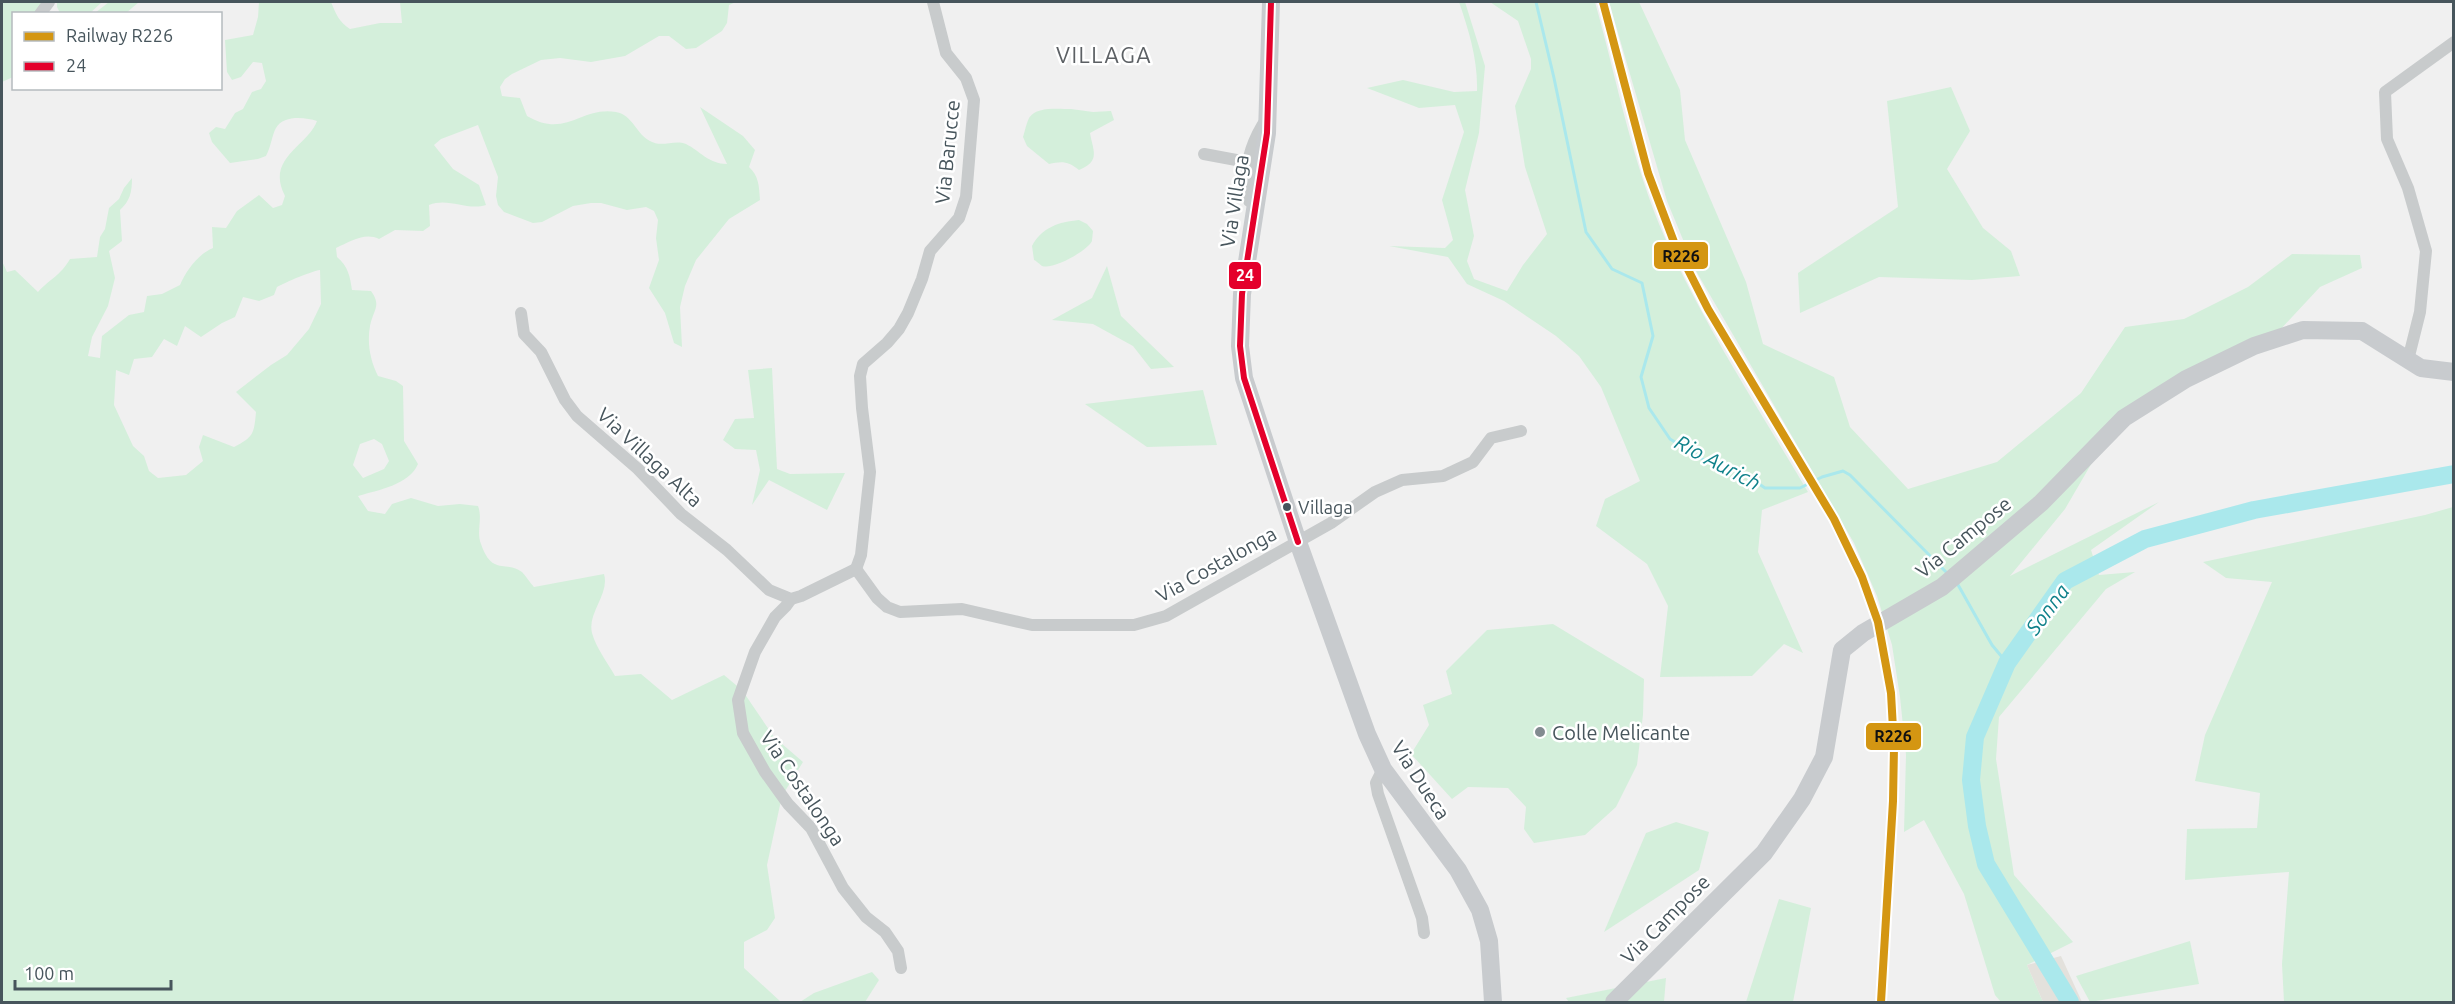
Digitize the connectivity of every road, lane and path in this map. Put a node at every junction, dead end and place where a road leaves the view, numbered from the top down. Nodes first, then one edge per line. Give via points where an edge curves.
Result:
1 (933, 2) edge
2 (1271, 2) edge
3 (2454, 42) edge
4 (1268, 117) junction
5 (1204, 154) dead end
6 (1247, 162) junction
7 (1257, 205) junction
8 (521, 313) dead end
9 (2408, 360) junction
10 (2454, 372) edge
11 (1521, 431) dead end
12 (1298, 542) junction
13 (855, 568) junction
14 (791, 598) junction
15 (1383, 769) junction
16 (1424, 933) dead end
17 (901, 968) dead end
18 (1493, 1002) edge
19 (1614, 1002) edge

1 - 13 street, Via Barucce via 946,53 966,78 974,100 966,197 959,218 930,251 908,314 887,343 863,364 862,408 870,472 861,555
2 - 4 street, Via Villaga
3 - 9 street via 2385,92 2387,139 2408,188 2426,251 2420,312
4 - 6 street via 1255,135
4 - 7 street, Via Villaga
5 - 6 street
6 - 7 street via 1249,201
7 - 12 street, Via Villaga via 1242,294 1240,346 1244,378
8 - 14 street, Via Villaga Alta via 524,334 541,352 577,416 757,580 775,593
9 - 10 street, Via Campose via 2421,368
9 - 19 street, Via Campose via 2362,331 2303,330 2254,346 2186,379 2124,418 2041,503 1942,587 1871,628 1842,650 1824,757 1802,799 1764,853
11 - 12 street, Via Costalonga via 1491,438 1473,462 1443,476 1402,480 1375,492
12 - 13 street, Via Costalonga via 1166,616 1134,625 1032,625 962,609 900,612 877,598
12 - 15 street, Via Dueca
13 - 14 street, Via Costalonga
14 - 17 street, Via Costalonga via 754,652 738,700 743,734 788,804 811,828 843,888 898,951
15 - 16 street via 1376,783 1378,794
15 - 18 street, Via Dueca via 1458,870 1480,910 1489,941

